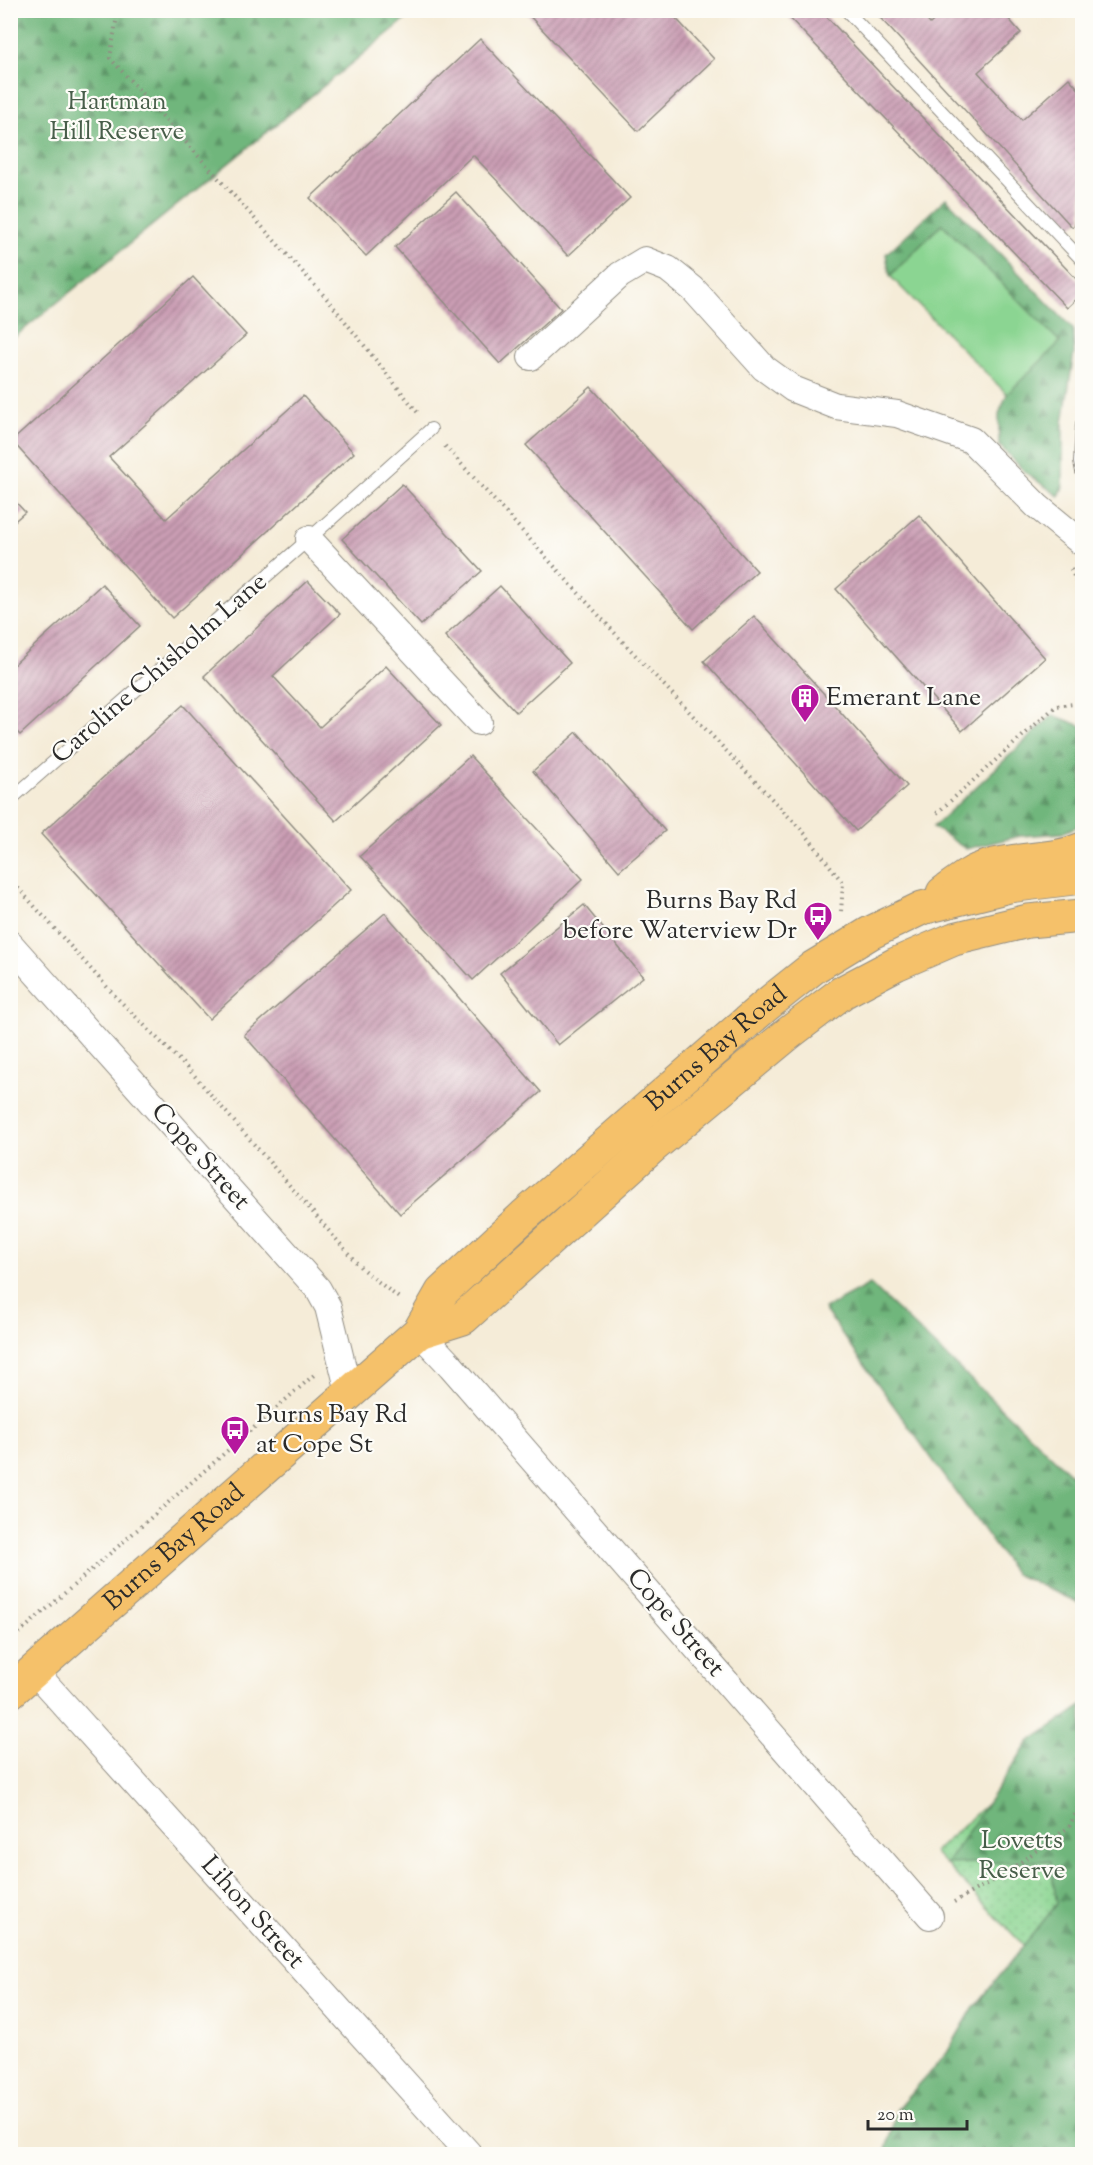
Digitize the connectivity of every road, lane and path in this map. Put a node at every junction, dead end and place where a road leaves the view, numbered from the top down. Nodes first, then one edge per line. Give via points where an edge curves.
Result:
1 (118, 10) edge
2 (846, 10) edge
3 (1083, 260) edge
4 (531, 357) dead end
5 (1083, 424) edge
6 (430, 429) junction
7 (1083, 472) edge
8 (309, 539) junction
9 (1083, 543) edge
10 (1083, 703) edge
11 (479, 722) dead end
12 (10, 800) edge
13 (937, 813) dead end
14 (1083, 849) edge
15 (1083, 877) edge
16 (10, 879) edge
17 (922, 908) junction
18 (841, 914) dead end
19 (1083, 916) edge
20 (10, 944) edge
21 (399, 1298) dead end
22 (418, 1332) junction
23 (339, 1353) junction
24 (349, 1392) junction
25 (10, 1641) edge
26 (22, 1681) edge
27 (1083, 1801) edge
28 (930, 1916) joint
29 (469, 2154) edge

1 - 6 path via 110,58 328,300
2 - 3 lane
4 - 9 street via 620,275 645,260 668,269 693,289 764,368 793,390 836,406 897,414 971,440 1037,506
5 - 7 lane
6 - 8 lane, Caroline Chisholm Lane
6 - 18 path via 623,642 807,836 843,883
8 - 11 street
8 - 12 lane, Caroline Chisholm Lane
10 - 13 path via 1056,706
14 - 17 main road via 986,867 966,876
15 - 17 main road, Burns Bay Road via 1009,886
16 - 21 path via 116,997 193,1074 362,1269
17 - 22 main road, Burns Bay Road via 814,967 765,1006 442,1292
19 - 22 main road, Burns Bay Road via 1028,921 954,939 843,992 652,1147 463,1318
20 - 23 street, Cope Street via 318,1289 328,1308
22 - 24 main road, Burns Bay Road
22 - 28 street, Cope Street
23 - 24 street, Cope Street
23 - 25 path
24 - 26 main road, Burns Bay Road
26 - 29 street, Lihon Street
27 - 28 path via 1069,1827 1005,1874

